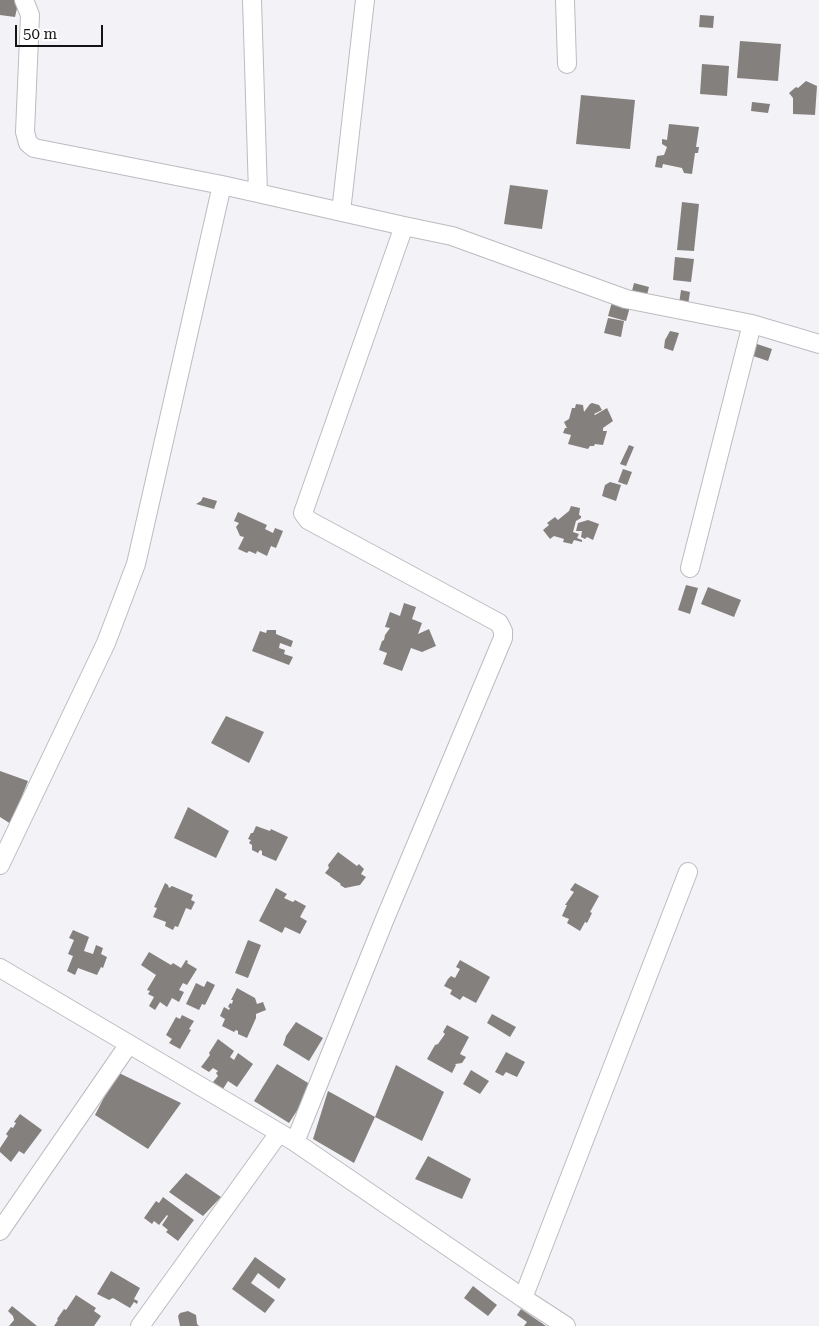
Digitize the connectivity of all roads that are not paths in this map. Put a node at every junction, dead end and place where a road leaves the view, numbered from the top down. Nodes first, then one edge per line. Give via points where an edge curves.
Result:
1 (24, 0) edge
2 (252, 0) edge
3 (365, 0) edge
4 (565, 0) edge
5 (567, 64) dead end
6 (222, 184) junction
7 (258, 193) junction
8 (342, 212) junction
9 (404, 226) junction
10 (752, 324) junction
11 (819, 344) edge
12 (690, 568) dead end
13 (0, 865) edge
14 (688, 872) dead end
15 (0, 968) edge
16 (129, 1044) junction
17 (280, 1133) junction
18 (295, 1142) junction
19 (0, 1231) edge
20 (523, 1298) junction
21 (140, 1326) edge
22 (566, 1326) edge

1 - 6 street via 30,15 25,132 34,148
2 - 7 street
3 - 8 street
4 - 5 street
6 - 7 street
6 - 13 street via 136,564 106,643
7 - 8 street
8 - 9 street
9 - 10 street via 452,236 626,299
9 - 18 street via 303,513 308,520 498,623 503,638
10 - 11 street
10 - 12 street
14 - 20 street
15 - 16 street
16 - 17 street
16 - 19 street
17 - 18 street
17 - 21 street
18 - 20 street
20 - 22 street

